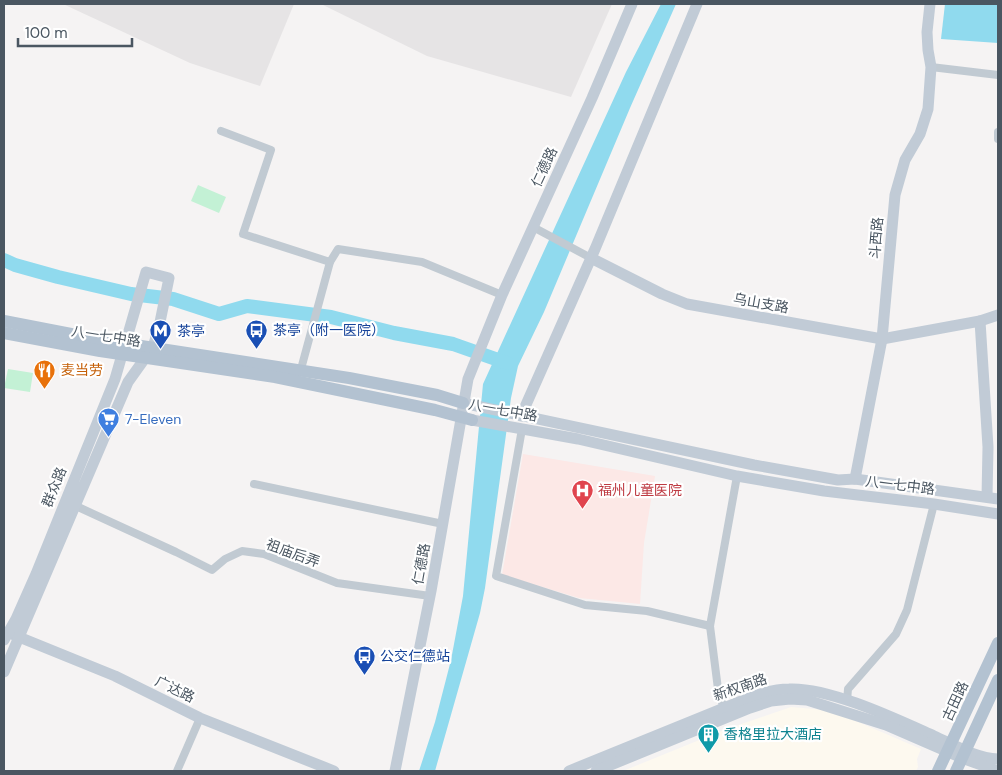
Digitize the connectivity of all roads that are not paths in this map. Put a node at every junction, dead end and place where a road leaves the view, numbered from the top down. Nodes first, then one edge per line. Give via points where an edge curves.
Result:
1 (632, 4) edge
2 (696, 4) edge
3 (930, 4) edge
4 (931, 67) junction
5 (998, 75) edge
6 (998, 80) edge
7 (221, 131) dead end
8 (998, 132) edge
9 (998, 139) edge
10 (533, 227) junction
11 (591, 258) junction
12 (330, 262) junction
13 (502, 295) junction
14 (998, 315) edge
15 (4, 321) edge
16 (980, 321) junction
17 (4, 333) edge
18 (882, 339) junction
19 (153, 347) junction
20 (124, 349) junction
21 (146, 358) junction
22 (300, 369) junction
23 (466, 404) junction
24 (520, 416) junction
25 (466, 419) junction
26 (522, 429) junction
27 (738, 476) junction
28 (855, 479) junction
29 (254, 484) dead end
30 (993, 498) edge
31 (934, 504) junction
32 (76, 506) junction
33 (998, 514) edge
34 (443, 524) junction
35 (430, 596) junction
36 (710, 626) junction
37 (5, 635) edge
38 (19, 637) junction
39 (998, 643) edge
40 (4, 672) edge
41 (998, 680) edge
42 (847, 701) junction
43 (725, 712) junction
44 (200, 718) junction
45 (949, 748) junction
46 (964, 754) junction
47 (998, 759) edge
48 (178, 771) edge
49 (334, 771) edge
50 (395, 771) edge
51 (569, 771) edge
52 (596, 771) edge
53 (938, 771) edge
54 (956, 771) edge
55 (998, 771) edge

1 - 10 street, 仁德路
2 - 11 street
3 - 4 street, 斗西路 via 927,32
4 - 5 street
4 - 18 street, 斗西路 via 925,121 905,160 895,195
5 - 6 street
7 - 12 street via 271,150 244,234
8 - 9 street
10 - 11 street, 乌山支路
10 - 13 street, 仁德路
11 - 18 street, 乌山支路 via 687,304
11 - 24 street
12 - 13 street via 338,249 422,262
12 - 22 street
13 - 23 street, 仁德路 via 474,362
14 - 16 street, 乌山支路
15 - 20 main road, 八一七中路
16 - 18 street, 乌山支路
16 - 30 street
17 - 20 main road, 八一七中路
18 - 28 street, 斗西路
19 - 20 main road, 八一七中路
19 - 20 street, 群众路 via 169,278 146,272
19 - 21 street
19 - 22 main road, 八一七中路
20 - 21 main road, 八一七中路
20 - 37 street, 群众路 via 115,379 36,574
21 - 25 main road, 八一七中路 via 275,377
21 - 32 street via 128,382
22 - 23 main road, 八一七中路 via 427,393
23 - 24 street, 八一七中路
23 - 25 street, 仁德路
24 - 28 street, 八一七中路 via 754,465 838,480
25 - 26 street, 八一七中路
25 - 34 street, 仁德路
26 - 27 street, 八一七中路
26 - 36 street via 496,576 585,605 647,612
27 - 31 street, 八一七中路 via 824,491
27 - 36 street
28 - 30 street, 八一七中路
29 - 34 street
31 - 33 street, 八一七中路
31 - 42 street via 906,610 896,634 848,689
32 - 35 street, 祖庙后弄 via 212,570 226,558 242,551 264,554 337,583
32 - 38 street
34 - 35 street, 仁德路
35 - 50 street, 仁德路
36 - 43 street via 718,689
37 - 38 street, 广达路
38 - 40 street
38 - 44 street, 广达路 via 115,676
39 - 45 main road, 古田路
41 - 46 main road
42 - 43 street, 新权南路 via 807,690 788,689 768,692
42 - 45 street, 新权南路 via 890,717
43 - 45 street, 新权南路 via 790,698 807,700
43 - 51 street, 新权南路
43 - 52 street, 新权南路
44 - 48 street
44 - 49 street, 广达路
45 - 46 street
45 - 53 main road, 古田路
46 - 47 street
46 - 54 main road
46 - 55 street

